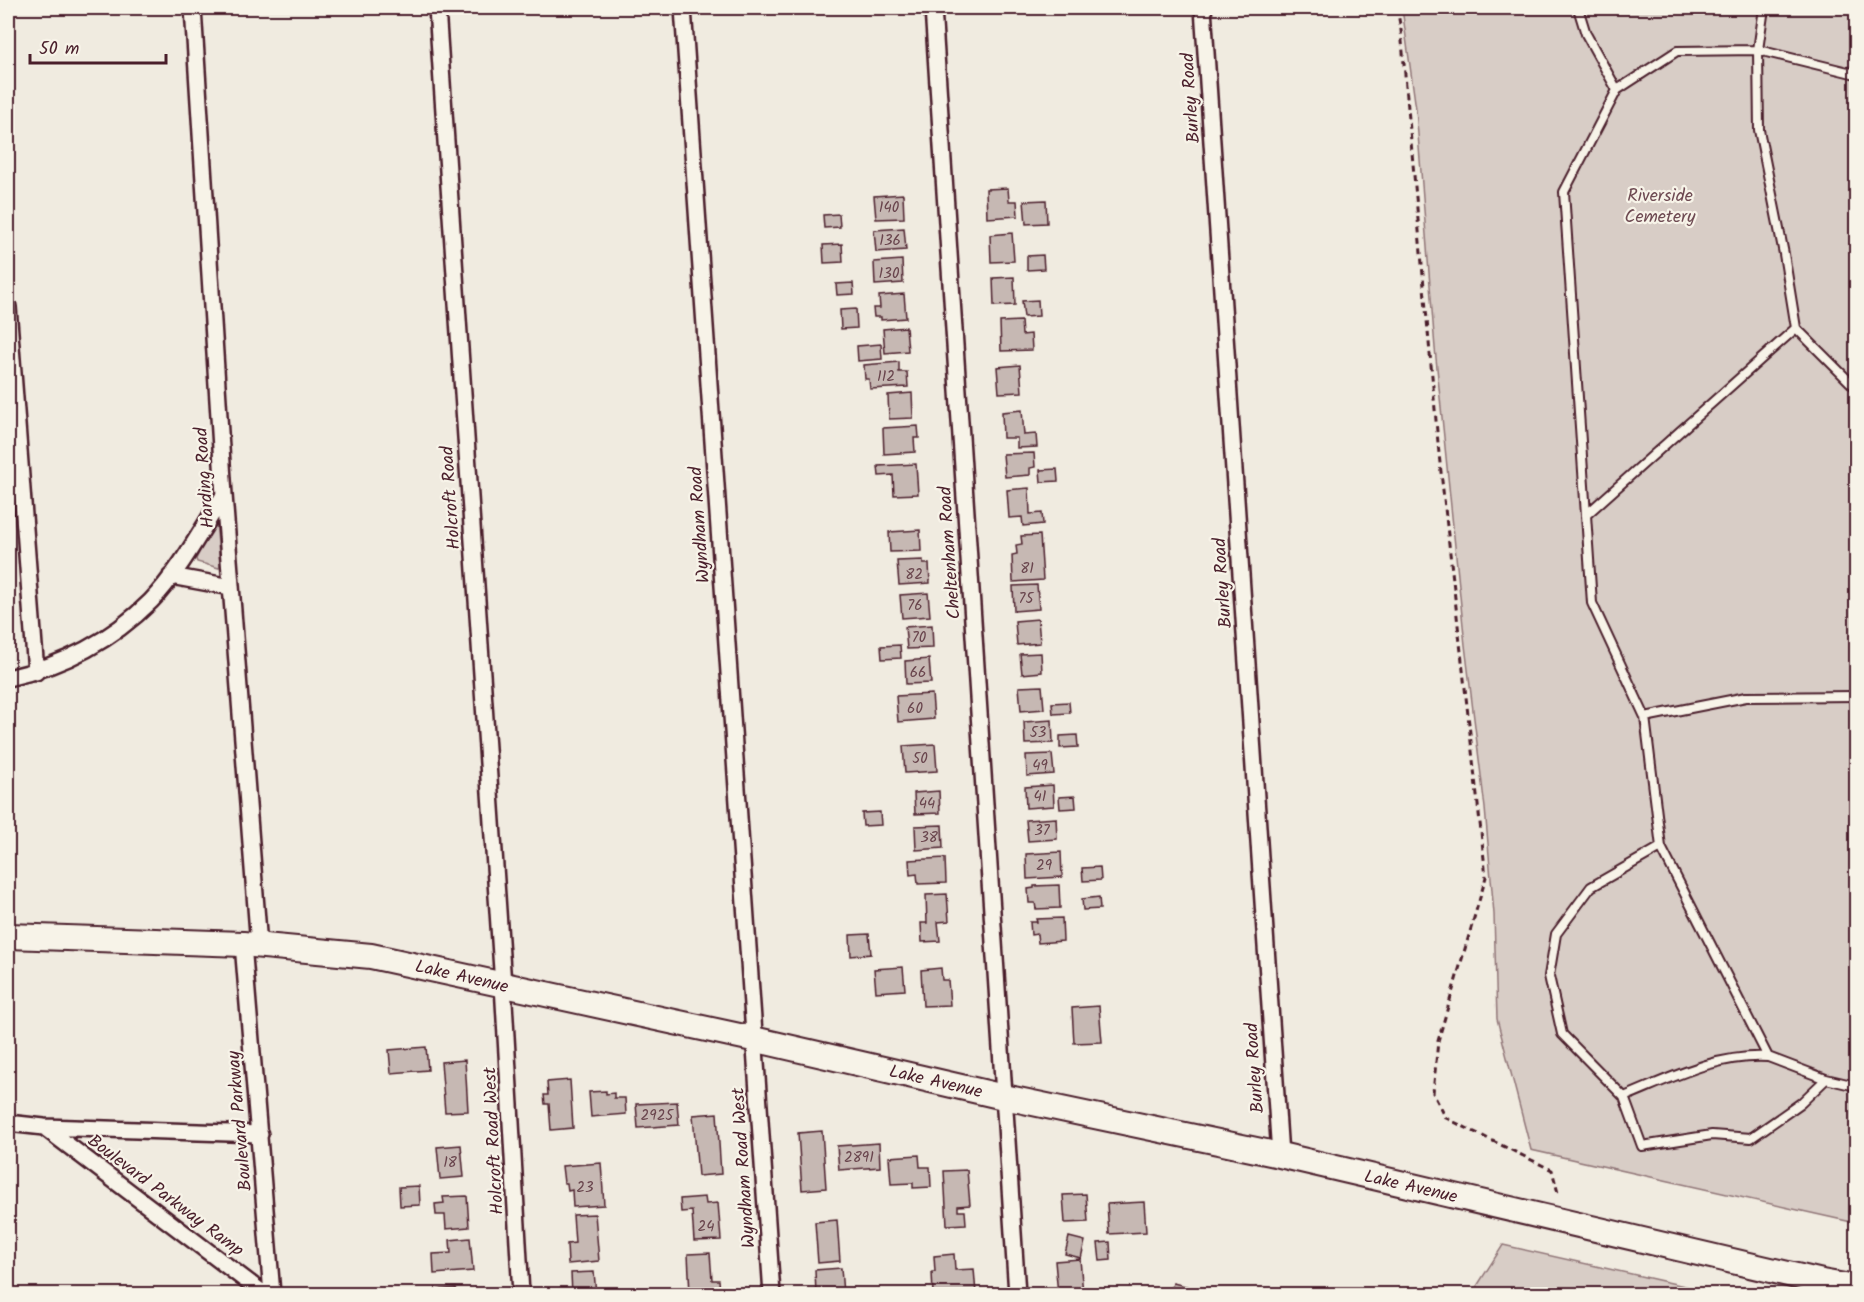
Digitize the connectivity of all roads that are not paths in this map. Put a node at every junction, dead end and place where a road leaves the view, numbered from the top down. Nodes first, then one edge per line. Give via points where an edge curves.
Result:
1 (193, 8) edge
2 (437, 8) edge
3 (683, 8) edge
4 (933, 8) edge
5 (1203, 8) edge
6 (1578, 8) edge
7 (1764, 8) edge
8 (1758, 50) junction
9 (1857, 74) edge
10 (1617, 90) junction
11 (8, 307) edge
12 (1796, 328) junction
13 (1857, 388) edge
14 (224, 495) junction
15 (1586, 515) junction
16 (171, 576) junction
17 (231, 587) junction
18 (36, 672) junction
19 (8, 678) edge
20 (1857, 696) edge
21 (1646, 717) junction
22 (1661, 847) junction
23 (8, 936) edge
24 (251, 945) junction
25 (503, 986) junction
26 (753, 1039) junction
27 (1768, 1057) junction
28 (1826, 1079) junction
29 (1857, 1086) edge
30 (1004, 1097) junction
31 (1624, 1098) junction
32 (8, 1123) edge
33 (44, 1127) junction
34 (260, 1134) junction
35 (1280, 1155) junction
36 (1857, 1288) edge
37 (264, 1294) edge
38 (272, 1294) edge
39 (521, 1294) edge
40 (772, 1294) edge
41 (1017, 1294) edge

1 - 14 street, Harding Road
2 - 25 street, Holcroft Road
3 - 26 street, Wyndham Road
4 - 30 street, Cheltenham Road
5 - 35 street, Burley Road
6 - 10 lane via 1586,34
7 - 8 lane
8 - 9 lane
8 - 10 lane via 1677,51
8 - 12 lane via 1759,130
10 - 15 lane via 1564,192
11 - 18 street
12 - 13 lane
12 - 15 lane
14 - 16 street
14 - 17 street, Harding Road
15 - 21 lane via 1592,603
16 - 17 street
16 - 18 street via 152,600 111,634 87,650
17 - 24 street, Harding Road
18 - 19 street
20 - 21 lane via 1746,697
21 - 22 lane
22 - 27 lane
22 - 31 lane via 1591,886 1556,934 1549,976 1562,1034
23 - 24 main road, Lake Avenue
24 - 25 main road, Lake Avenue via 371,956
24 - 34 street, Boulevard Parkway
25 - 26 main road, Lake Avenue
25 - 39 street, Holcroft Road West
26 - 30 main road, Lake Avenue
26 - 40 street, Wyndham Road West
27 - 28 lane
27 - 31 lane via 1737,1057 1698,1066
28 - 29 lane
28 - 31 lane via 1801,1103 1751,1138 1712,1135 1642,1146
30 - 35 main road, Lake Avenue
30 - 41 street, Cheltenham Road
32 - 33 street
33 - 34 street
33 - 37 street, Boulevard Parkway Ramp
34 - 38 street, Boulevard Parkway
35 - 36 main road, Lake Avenue

